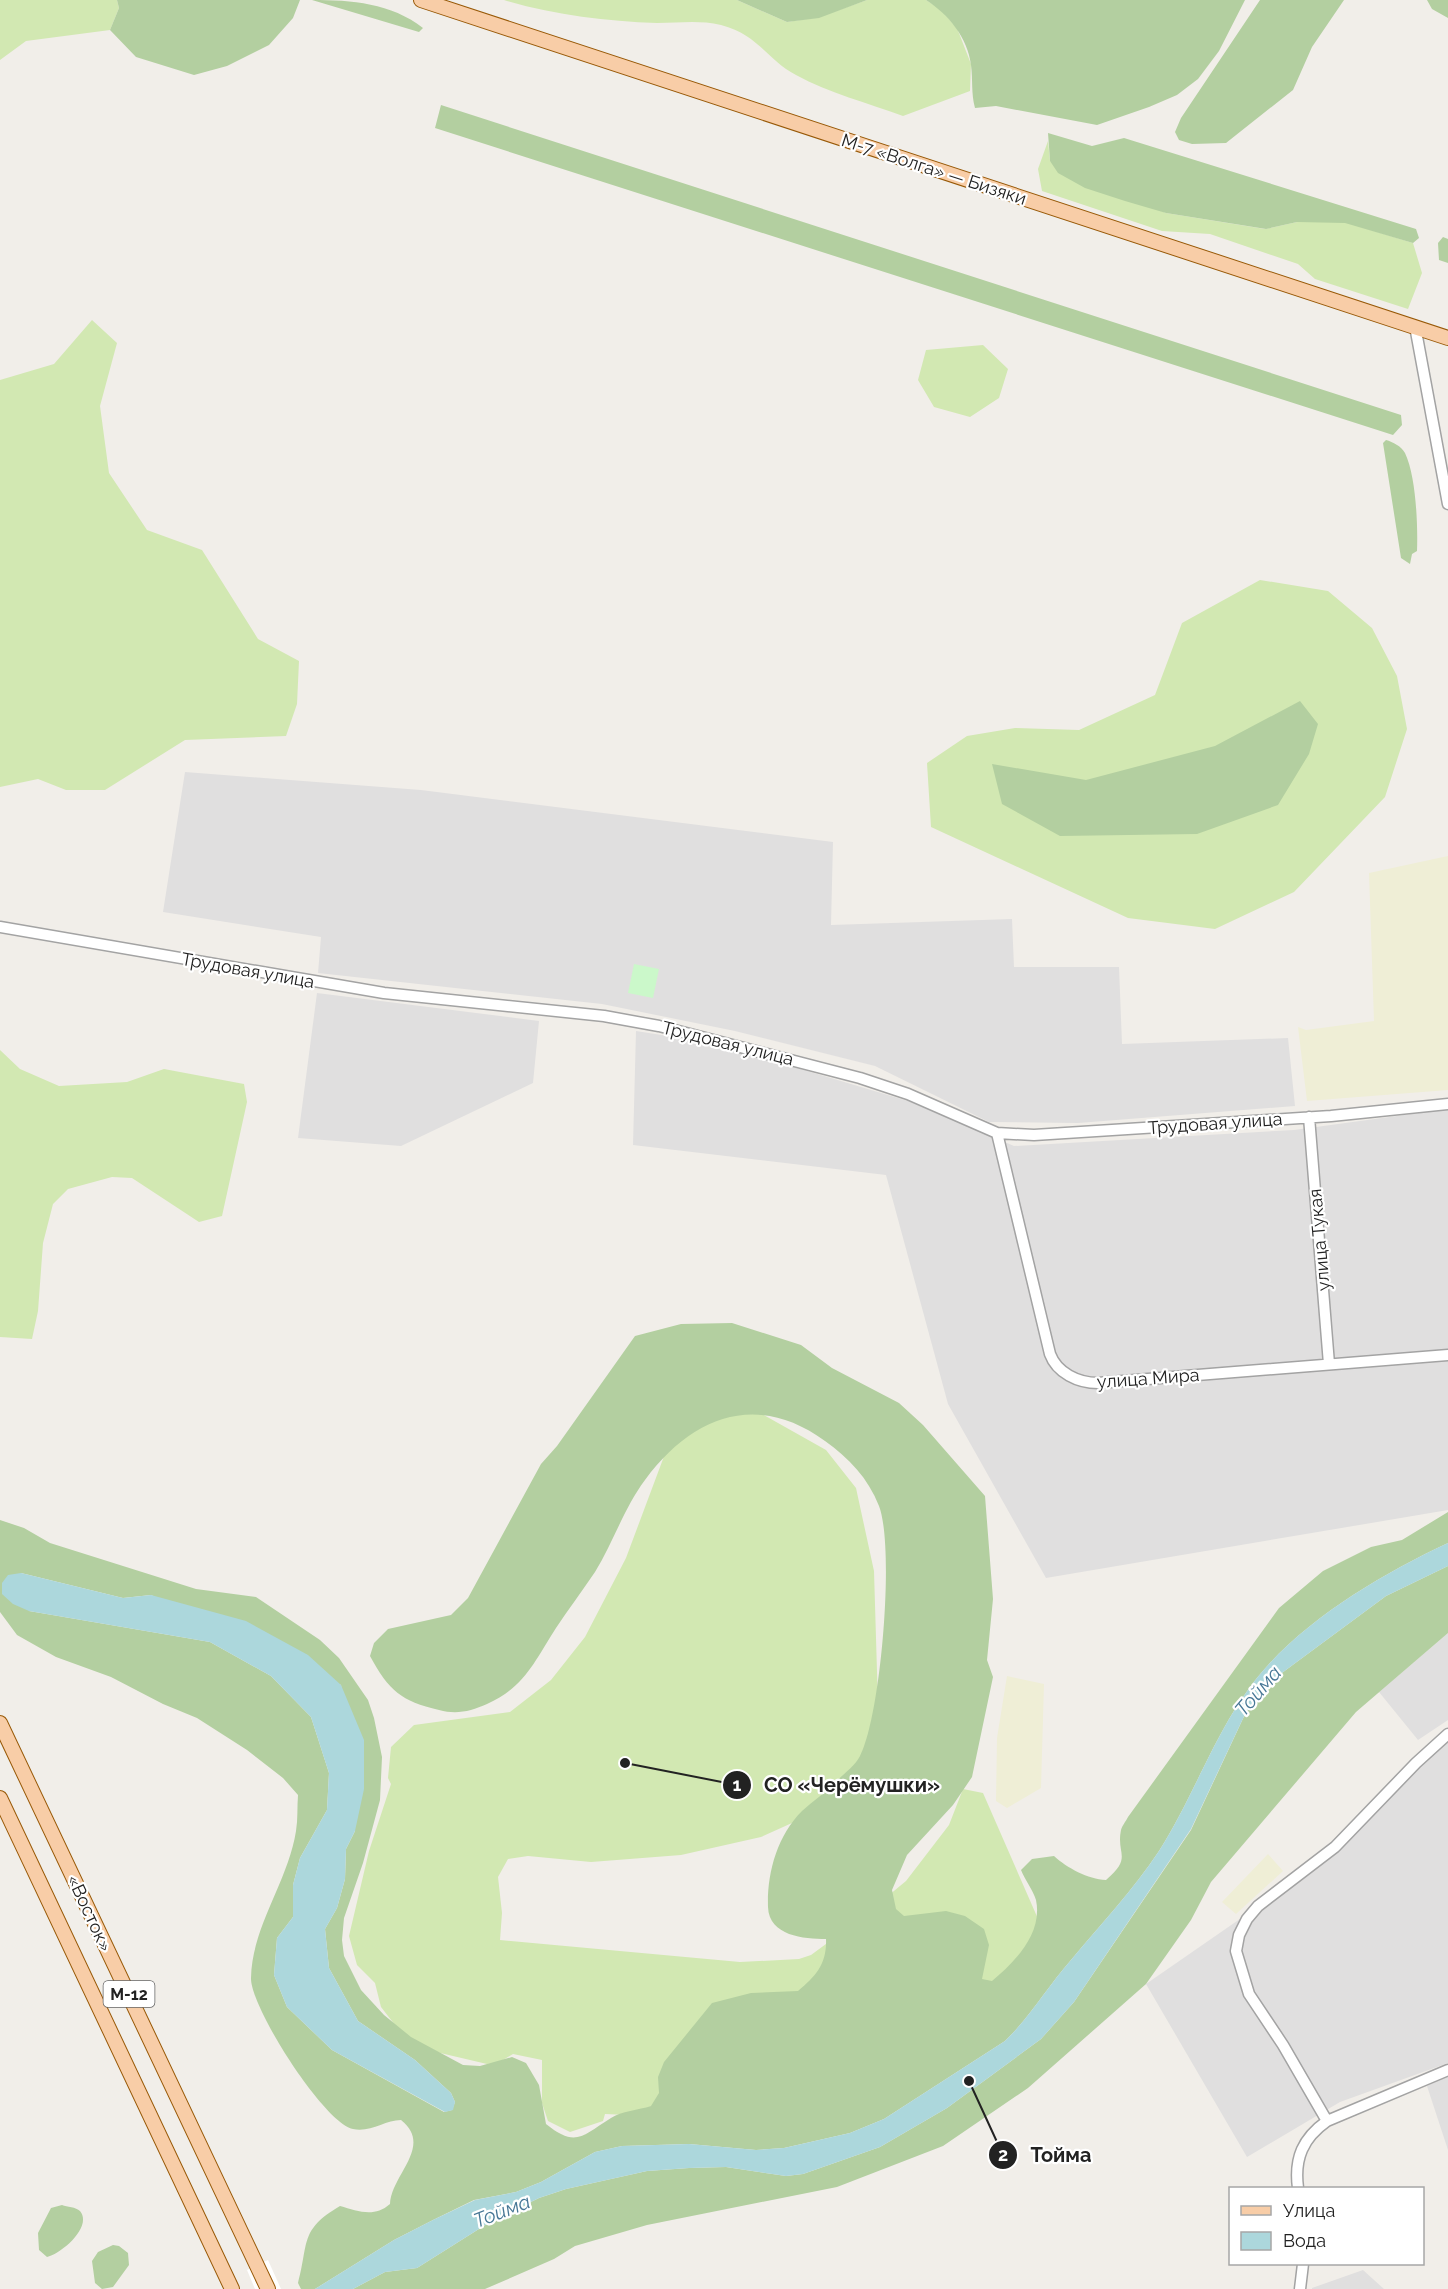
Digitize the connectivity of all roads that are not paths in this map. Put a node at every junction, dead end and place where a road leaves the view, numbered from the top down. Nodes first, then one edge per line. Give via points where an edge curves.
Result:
1 (421, 0) edge
2 (1415, 326) junction
3 (1448, 338) edge
4 (1448, 504) edge
5 (0, 927) edge
6 (1448, 1104) edge
7 (1309, 1117) junction
8 (997, 1134) junction
9 (1448, 1355) edge
10 (1329, 1364) junction
11 (0, 1723) edge
12 (1448, 1734) edge
13 (0, 1798) edge
14 (1448, 2070) edge
15 (1327, 2121) junction
16 (1298, 2187) edge
17 (1303, 2265) edge
18 (230, 2285) edge
19 (268, 2289) edge
20 (1300, 2289) edge

1 - 2 main road, М-7 «Волга» — Бизяки
2 - 3 main road, М-7 «Волга» — Бизяки
2 - 4 street
5 - 8 street, Трудовая улица via 384,993 604,1016 659,1026 860,1078 908,1094
6 - 7 street, Трудовая улица
7 - 8 street, Трудовая улица via 1034,1135
7 - 10 street, улица Тукая
8 - 10 street, улица Мира via 1050,1354 1064,1373 1098,1383
9 - 10 street, улица Мира
11 - 19 main road, «Восток» / М-12
12 - 15 street via 1335,1848 1258,1906 1239,1935 1236,1951 1249,1994
13 - 18 main road, «Восток» / М-12
14 - 15 street
15 - 16 street via 1312,2132 1301,2148
17 - 20 street

